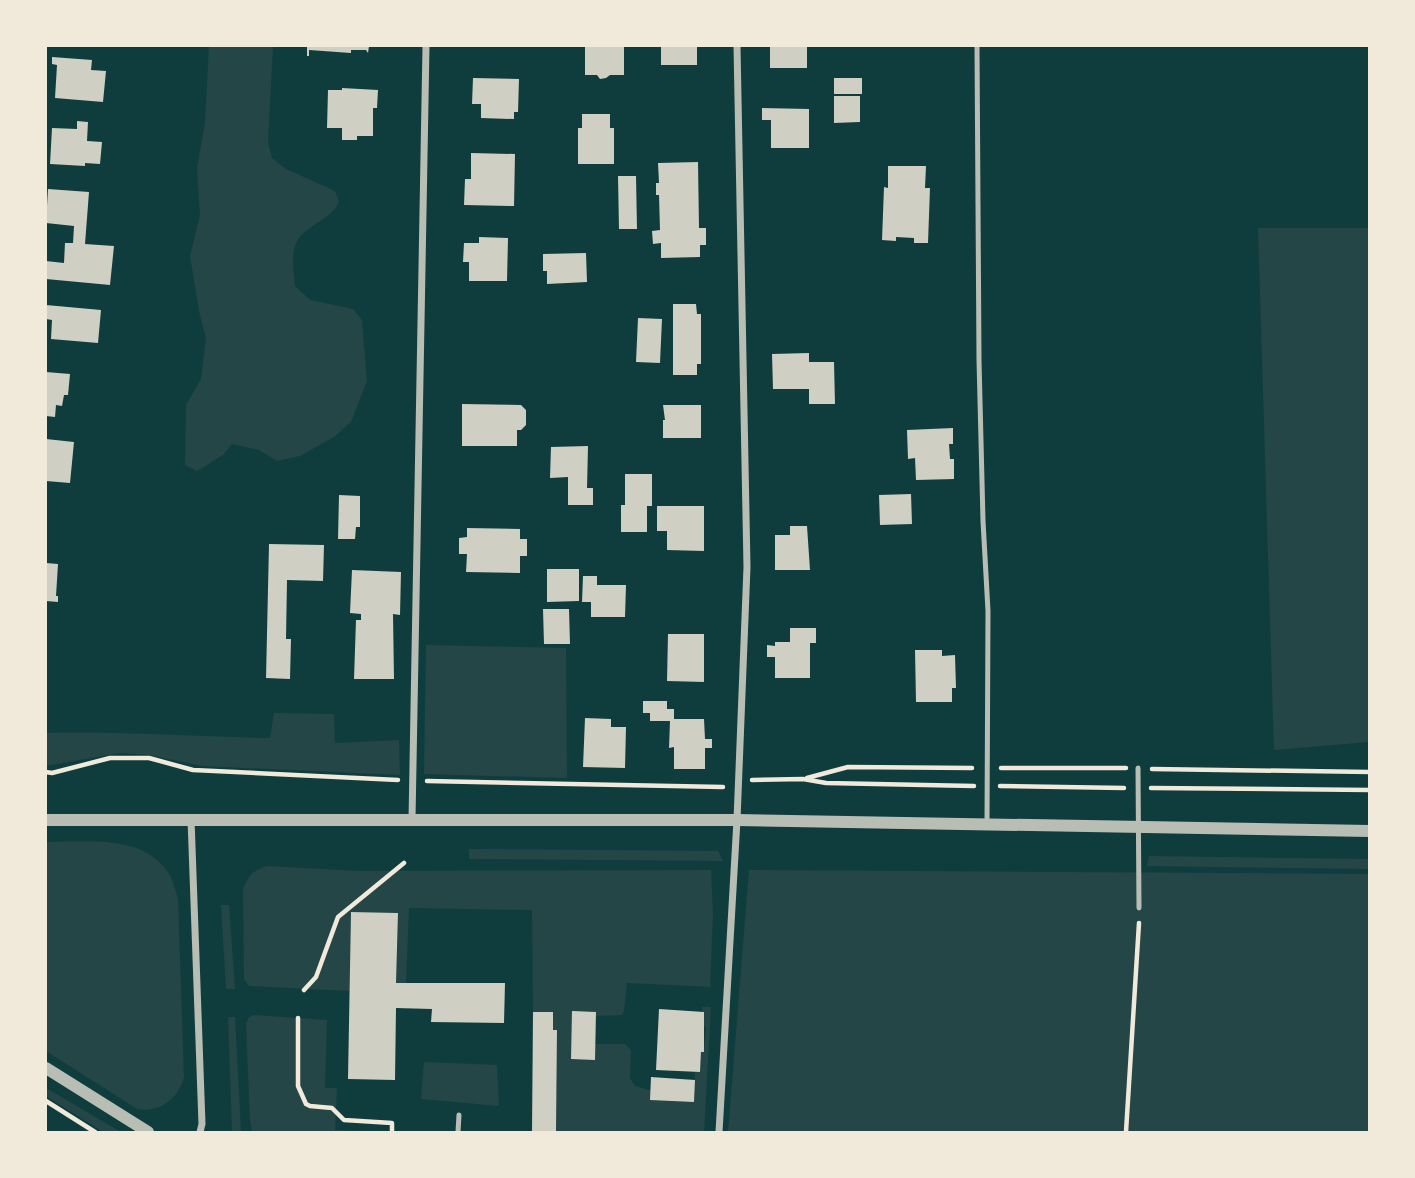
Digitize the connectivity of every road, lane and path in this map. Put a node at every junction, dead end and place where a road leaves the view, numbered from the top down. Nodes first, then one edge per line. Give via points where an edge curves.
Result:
1 (426, 46) edge
2 (737, 46) edge
3 (977, 46) edge
4 (986, 768) junction
5 (1138, 768) junction
6 (1370, 772) edge
7 (986, 786) junction
8 (1139, 788) junction
9 (1370, 790) edge
10 (191, 818) junction
11 (46, 820) edge
12 (412, 820) junction
13 (737, 820) junction
14 (987, 824) junction
15 (1139, 827) junction
16 (1370, 831) edge
17 (404, 863) dead end
18 (1139, 908) joint
19 (304, 990) dead end
20 (298, 1018) dead end
21 (46, 1068) edge
22 (46, 1101) edge
23 (459, 1115) dead end
24 (95, 1132) edge
25 (148, 1132) edge
26 (200, 1132) edge
27 (392, 1132) edge
28 (458, 1132) edge
29 (719, 1132) edge
30 (1126, 1132) edge

1 - 12 street
2 - 13 street via 747,566
3 - 4 lane via 979,373 988,611
4 - 5 path
4 - 7 lane
4 - 7 path via 848,767 803,779
5 - 6 path
5 - 8 lane
7 - 8 path
7 - 14 lane
8 - 9 path
8 - 15 lane
10 - 11 street
10 - 12 street
10 - 26 street
12 - 13 street
13 - 14 street
13 - 29 street
14 - 15 street
15 - 16 street
15 - 18 lane
17 - 19 path via 338,916 316,977
18 - 30 path
20 - 27 path via 298,1086 306,1104 332,1108 344,1120 392,1123
21 - 25 street
22 - 24 path
23 - 28 lane

